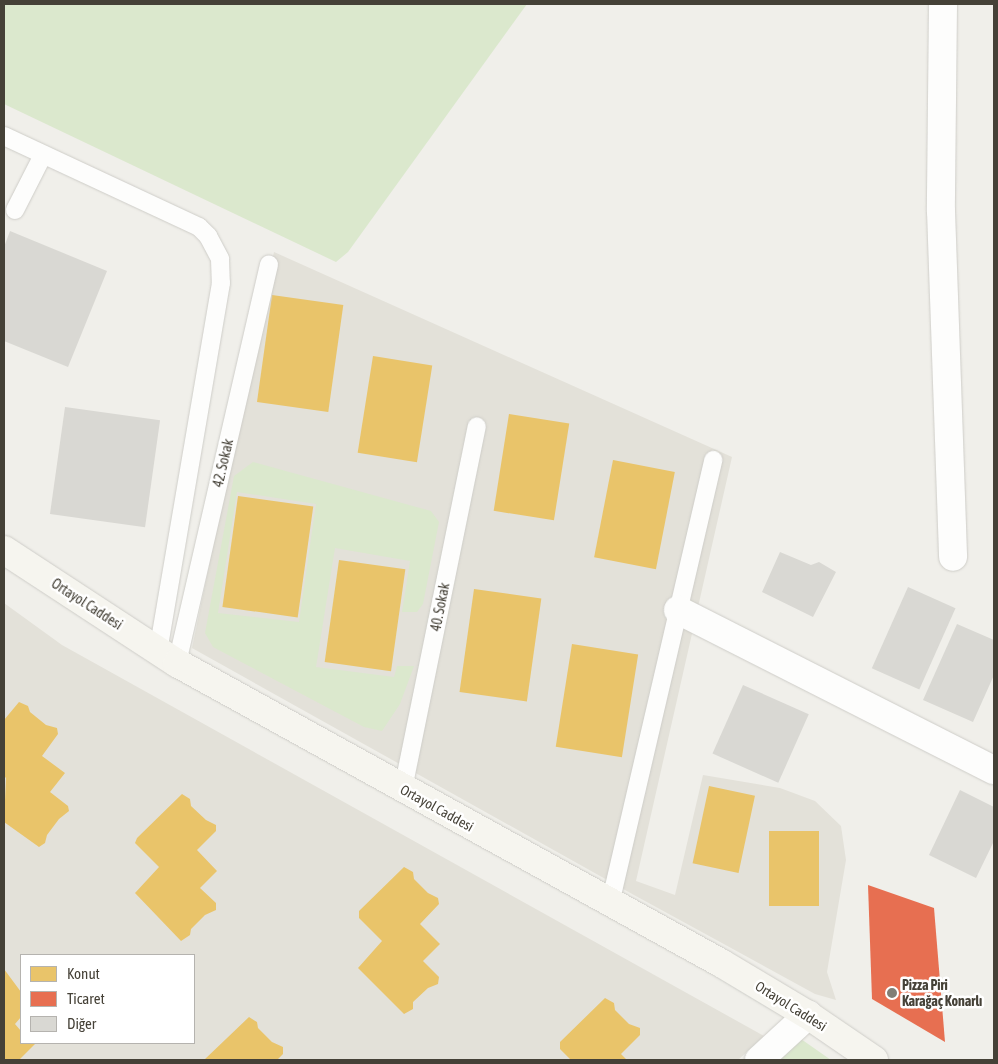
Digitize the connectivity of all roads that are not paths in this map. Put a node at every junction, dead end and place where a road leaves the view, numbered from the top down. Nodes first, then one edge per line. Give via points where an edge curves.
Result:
1 (943, 4) edge
2 (4, 136) edge
3 (43, 154) junction
4 (15, 210) dead end
5 (269, 264) dead end
6 (477, 426) dead end
7 (713, 460) dead end
8 (4, 550) edge
9 (953, 557) dead end
10 (678, 610) junction
11 (167, 657) junction
12 (994, 770) edge
13 (404, 789) junction
14 (610, 904) junction
15 (808, 1015) junction
16 (759, 1060) edge
17 (874, 1060) edge

1 - 9 street via 941,211
2 - 3 lane
3 - 4 lane
3 - 11 lane via 199,227 208,236 220,259 221,283
5 - 11 lane, 42. Sokak
6 - 13 lane, 40. Sokak
7 - 10 lane
8 - 11 street, Ortayol Caddesi
10 - 12 street
10 - 14 lane
11 - 13 street, Ortayol Caddesi
13 - 14 street, Ortayol Caddesi
14 - 15 street, Ortayol Caddesi via 721,963
15 - 16 street
15 - 17 street, Ortayol Caddesi

